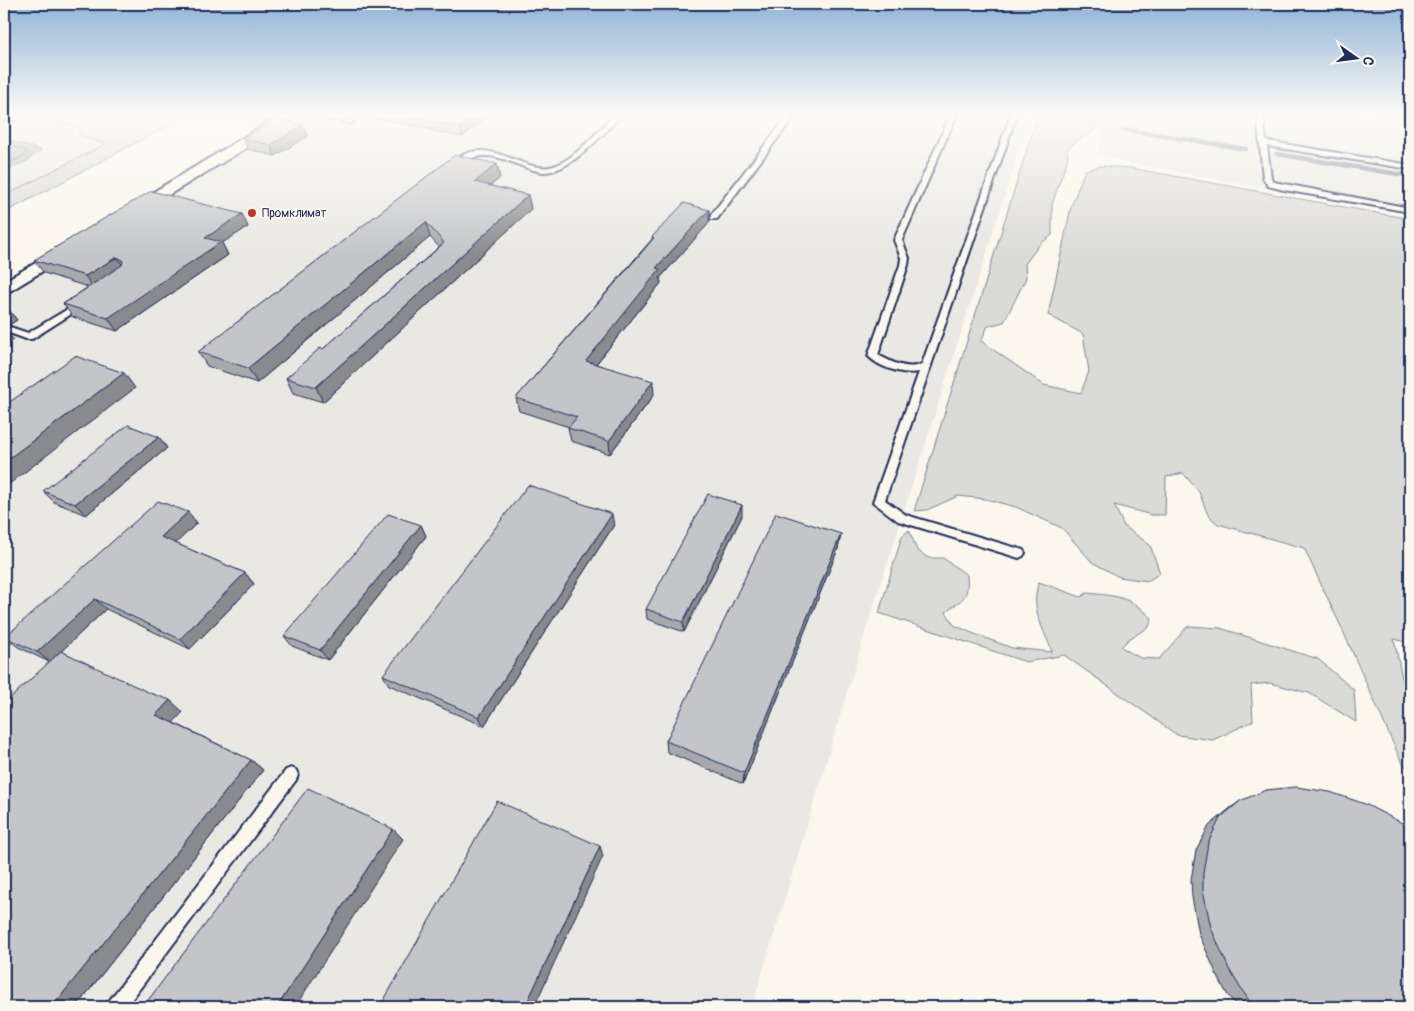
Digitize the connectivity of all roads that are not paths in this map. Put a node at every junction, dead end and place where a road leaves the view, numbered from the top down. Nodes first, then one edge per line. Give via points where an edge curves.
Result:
1 (215, 161) edge
2 (516, 161) edge
3 (566, 161) edge
4 (757, 161) edge
5 (933, 161) edge
6 (998, 161) edge
7 (1265, 161) edge
8 (1374, 161) edge
9 (1410, 167) edge
10 (1410, 210) edge
11 (122, 217) edge
12 (714, 217) dead end
13 (80, 242) edge
14 (4, 288) edge
15 (86, 300) edge
16 (4, 328) edge
17 (926, 366) junction
18 (1019, 553) dead end
19 (291, 775) dead end
20 (115, 1007) edge

1 - 11 street
2 - 3 lane via 553,168
4 - 12 lane
5 - 17 lane via 898,240 905,258 904,265 873,356 895,368 920,370
6 - 17 lane
7 - 10 lane via 1271,184
8 - 9 lane
13 - 14 street
15 - 16 lane via 29,337
17 - 18 lane via 880,502 902,518
19 - 20 lane

